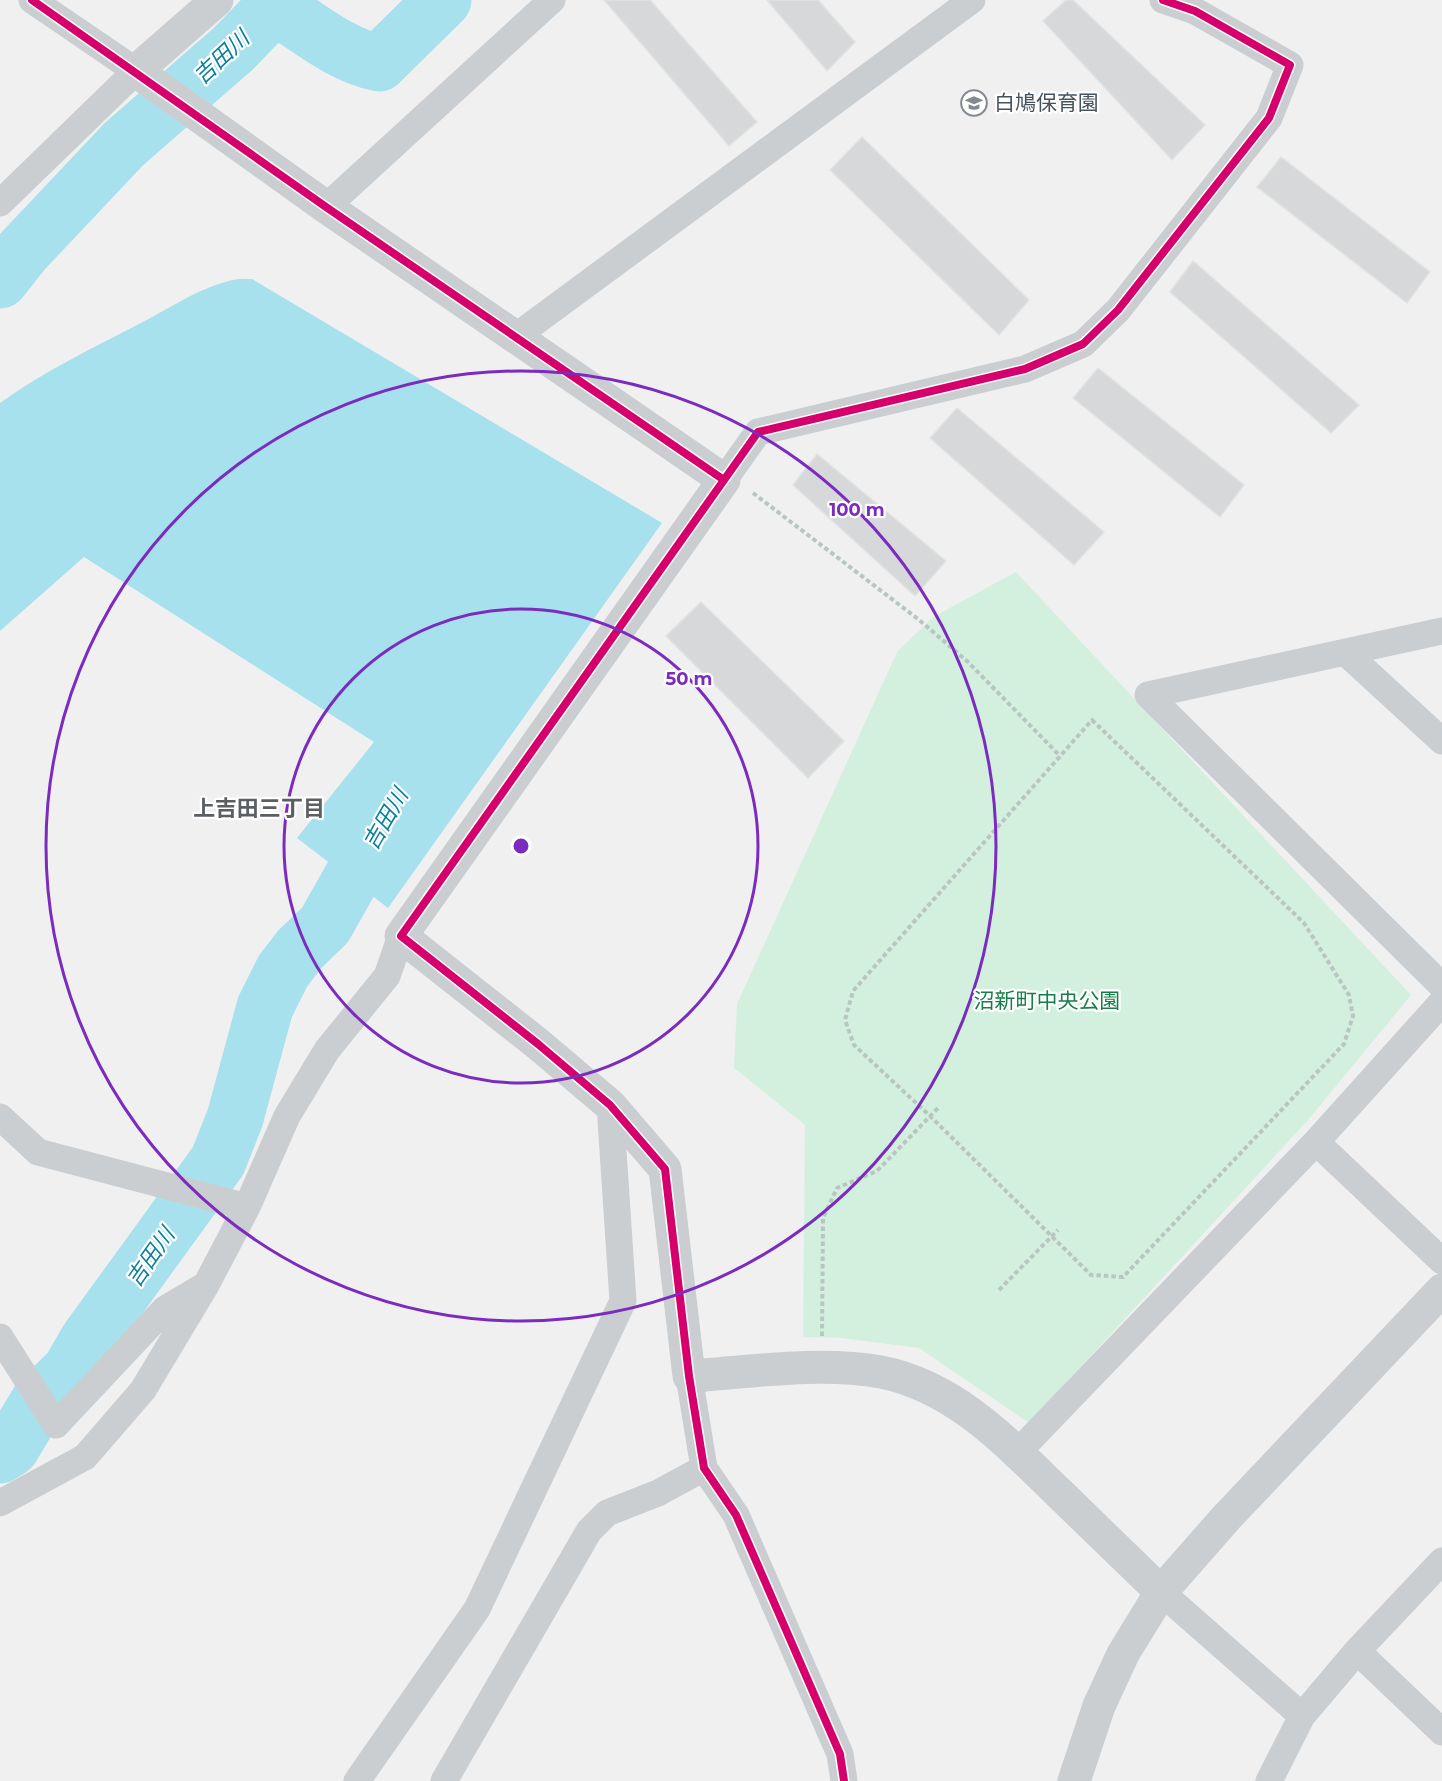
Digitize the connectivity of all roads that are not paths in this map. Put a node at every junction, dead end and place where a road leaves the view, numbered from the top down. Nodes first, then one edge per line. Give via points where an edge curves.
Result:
1 (32, 0) edge
2 (217, 0) edge
3 (552, 0) edge
4 (972, 0) edge
5 (1163, 0) edge
6 (136, 71) junction
7 (0, 202) edge
8 (326, 207) junction
9 (515, 337) junction
10 (734, 483) junction
11 (1442, 631) edge
12 (1345, 652) junction
13 (1442, 741) edge
14 (401, 936) junction
15 (1442, 986) edge
16 (1442, 1002) edge
17 (610, 1105) junction
18 (0, 1117) edge
19 (1316, 1142) junction
20 (247, 1207) junction
21 (1442, 1261) edge
22 (206, 1285) junction
23 (1442, 1290) edge
24 (0, 1337) edge
25 (689, 1376) junction
26 (1017, 1453) junction
27 (704, 1468) junction
28 (0, 1503) edge
29 (1442, 1561) edge
30 (1161, 1592) junction
31 (1357, 1651) junction
32 (1302, 1716) junction
33 (1442, 1732) edge
34 (357, 1781) edge
35 (444, 1781) edge
36 (844, 1781) edge
37 (1074, 1781) edge
38 (1269, 1781) edge

1 - 6 street
2 - 6 street
3 - 8 street
4 - 9 street
5 - 10 street via 1195,11 1290,65 1269,118 1118,310 1083,344 1025,369 758,432
6 - 7 street
6 - 8 street
8 - 9 street
9 - 10 street
10 - 14 street
11 - 12 street
12 - 13 street
12 - 15 street via 1148,695
14 - 17 street
14 - 20 street via 387,976 327,1050 287,1116
16 - 19 street
17 - 25 street via 665,1168
17 - 34 street via 623,1301 477,1609
18 - 20 street via 38,1152
19 - 21 street
19 - 26 street
20 - 22 street
22 - 24 street via 165,1309 56,1425
22 - 28 street via 143,1390 85,1457
23 - 30 street
25 - 26 street via 839,1368 880,1372 942,1395 982,1419
25 - 27 street
26 - 30 street
27 - 35 street via 658,1493 608,1513 589,1532
27 - 36 street via 736,1515 840,1754
29 - 31 street
30 - 32 street
30 - 37 street via 1123,1654 1099,1706
31 - 32 street
31 - 33 street
32 - 38 street

